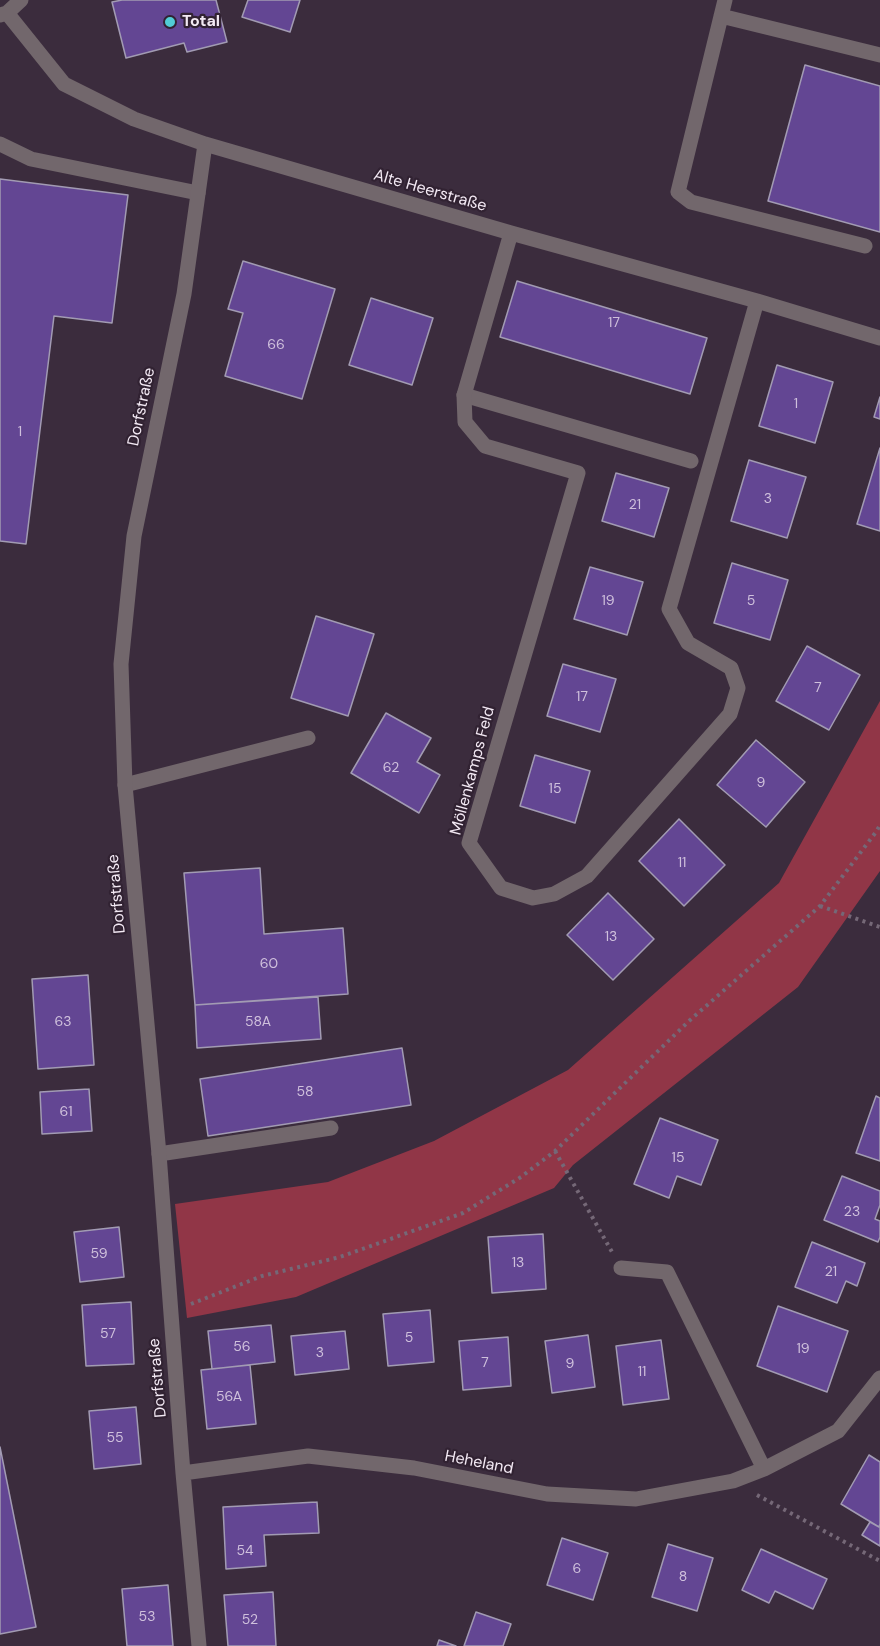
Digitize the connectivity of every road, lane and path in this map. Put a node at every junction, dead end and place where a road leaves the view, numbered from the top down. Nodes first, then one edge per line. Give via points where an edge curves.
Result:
1 (21, 0) edge
2 (725, 0) edge
3 (3, 14) edge
4 (721, 16) junction
5 (880, 54) edge
6 (0, 144) edge
7 (205, 144) junction
8 (198, 193) junction
9 (511, 233) junction
10 (865, 246) dead end
11 (757, 301) junction
12 (880, 338) edge
13 (464, 395) junction
14 (692, 461) dead end
15 (308, 738) dead end
16 (125, 785) junction
17 (880, 825) edge
18 (820, 906) junction
19 (880, 927) edge
20 (331, 1128) dead end
21 (555, 1151) junction
22 (159, 1154) junction
23 (621, 1268) joint
24 (171, 1312) junction
25 (880, 1378) edge
26 (764, 1469) junction
27 (183, 1473) junction
28 (733, 1481) junction
29 (880, 1561) edge
30 (199, 1646) edge

1 - 3 street
2 - 4 street
3 - 7 street, Alte Heerstraße via 64,84 134,119
4 - 5 street
4 - 10 street via 678,192 691,202
6 - 8 street via 31,159
7 - 8 street, Dorfstraße
7 - 9 street, Alte Heerstraße
8 - 16 street, Dorfstraße via 184,294 134,536 121,664
9 - 11 street, Alte Heerstraße
9 - 13 street, Möllenkamps Feld
11 - 12 street, Alte Heerstraße
11 - 13 street, Möllenkamps Feld via 669,609 688,643 731,668 738,688 730,714 587,876 554,894 533,898 501,888 469,843 578,473 485,446 465,422
13 - 14 street
15 - 16 street
16 - 22 street, Dorfstraße
17 - 18 path
18 - 19 path
18 - 21 path via 689,1021
20 - 22 street
21 - 23 path
21 - 24 path via 464,1214 340,1257 262,1276
22 - 24 street, Dorfstraße
23 - 26 street via 667,1272
24 - 27 street, Dorfstraße
25 - 26 street, Heheland via 838,1431
26 - 28 street, Heheland
27 - 28 street, Heheland via 308,1456 414,1468 547,1494 636,1499
27 - 30 street, Dorfstraße
28 - 29 path

